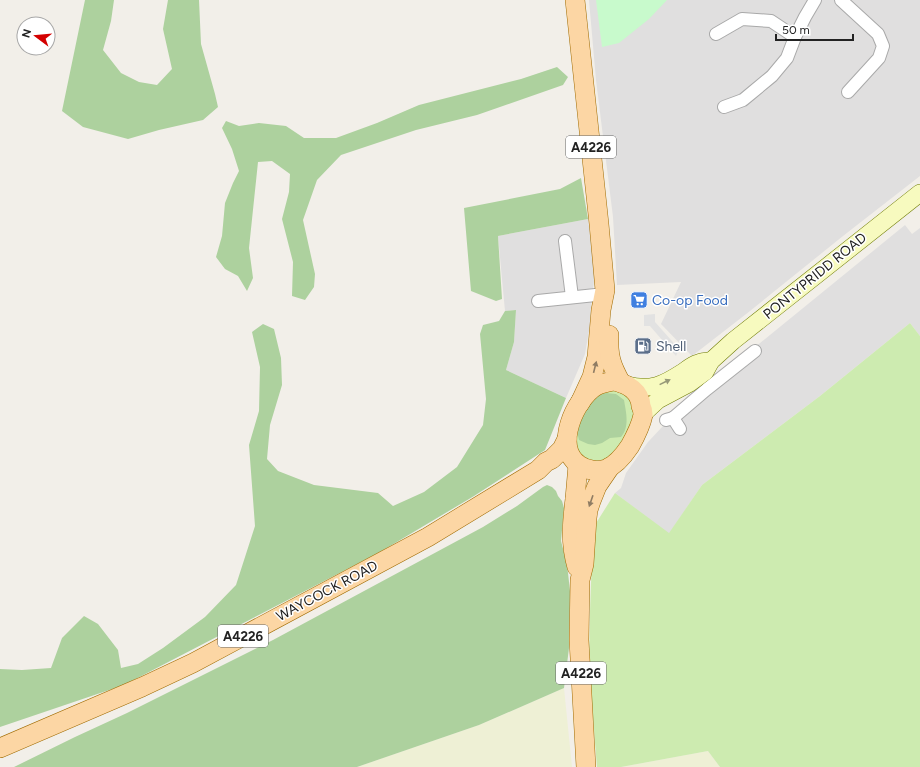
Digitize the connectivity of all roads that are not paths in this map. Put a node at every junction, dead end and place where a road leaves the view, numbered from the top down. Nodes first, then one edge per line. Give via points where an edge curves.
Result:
1 (575, 0) edge
2 (815, 0) edge
3 (841, 0) edge
4 (716, 34) dead end
5 (795, 37) junction
6 (848, 92) dead end
7 (724, 107) dead end
8 (920, 193) edge
9 (565, 241) dead end
10 (605, 294) junction
11 (572, 298) junction
12 (538, 301) dead end
13 (734, 341) junction
14 (711, 361) junction
15 (624, 384) junction
16 (580, 403) junction
17 (643, 414) junction
18 (680, 429) dead end
19 (567, 439) junction
20 (577, 463) junction
21 (610, 467) junction
22 (538, 470) junction
23 (580, 580) junction
24 (0, 748) edge
25 (586, 767) edge

1 - 10 main road, A4226
2 - 5 street
3 - 6 street via 878,34 883,46 879,58
4 - 5 street via 742,19 771,21
5 - 7 street via 787,58 772,76 743,100
8 - 13 main road, PONTYPRIDD ROAD
9 - 11 street
10 - 11 street
10 - 15 main road, A4226 via 609,310 610,358
16 -> 10 main road, A4226 via 592,377 597,357
11 - 12 street
13 - 14 main road, PONTYPRIDD ROAD
13 - 18 street via 750,354 669,420
15 -> 14 main road, PONTYPRIDD ROAD via 646,388 658,386 698,363
14 - 17 main road, PONTYPRIDD ROAD via 705,372 658,400
15 - 16 main road via 614,381 597,386
15 - 17 main road via 636,392 641,401
16 - 19 main road via 571,420
17 - 21 main road via 633,440 617,462
19 - 20 main road via 571,455
19 - 22 main road, WAYCOCK ROAD / A4226 via 562,449
20 - 21 main road via 594,470
20 - 22 main road, WAYCOCK ROAD / A4226
20 - 23 main road, A4226 via 572,548
21 -> 23 main road, A4226 via 597,486 590,506
22 - 24 main road, WAYCOCK ROAD / A4226 via 428,537 193,663
23 - 25 main road, A4226 via 579,640

